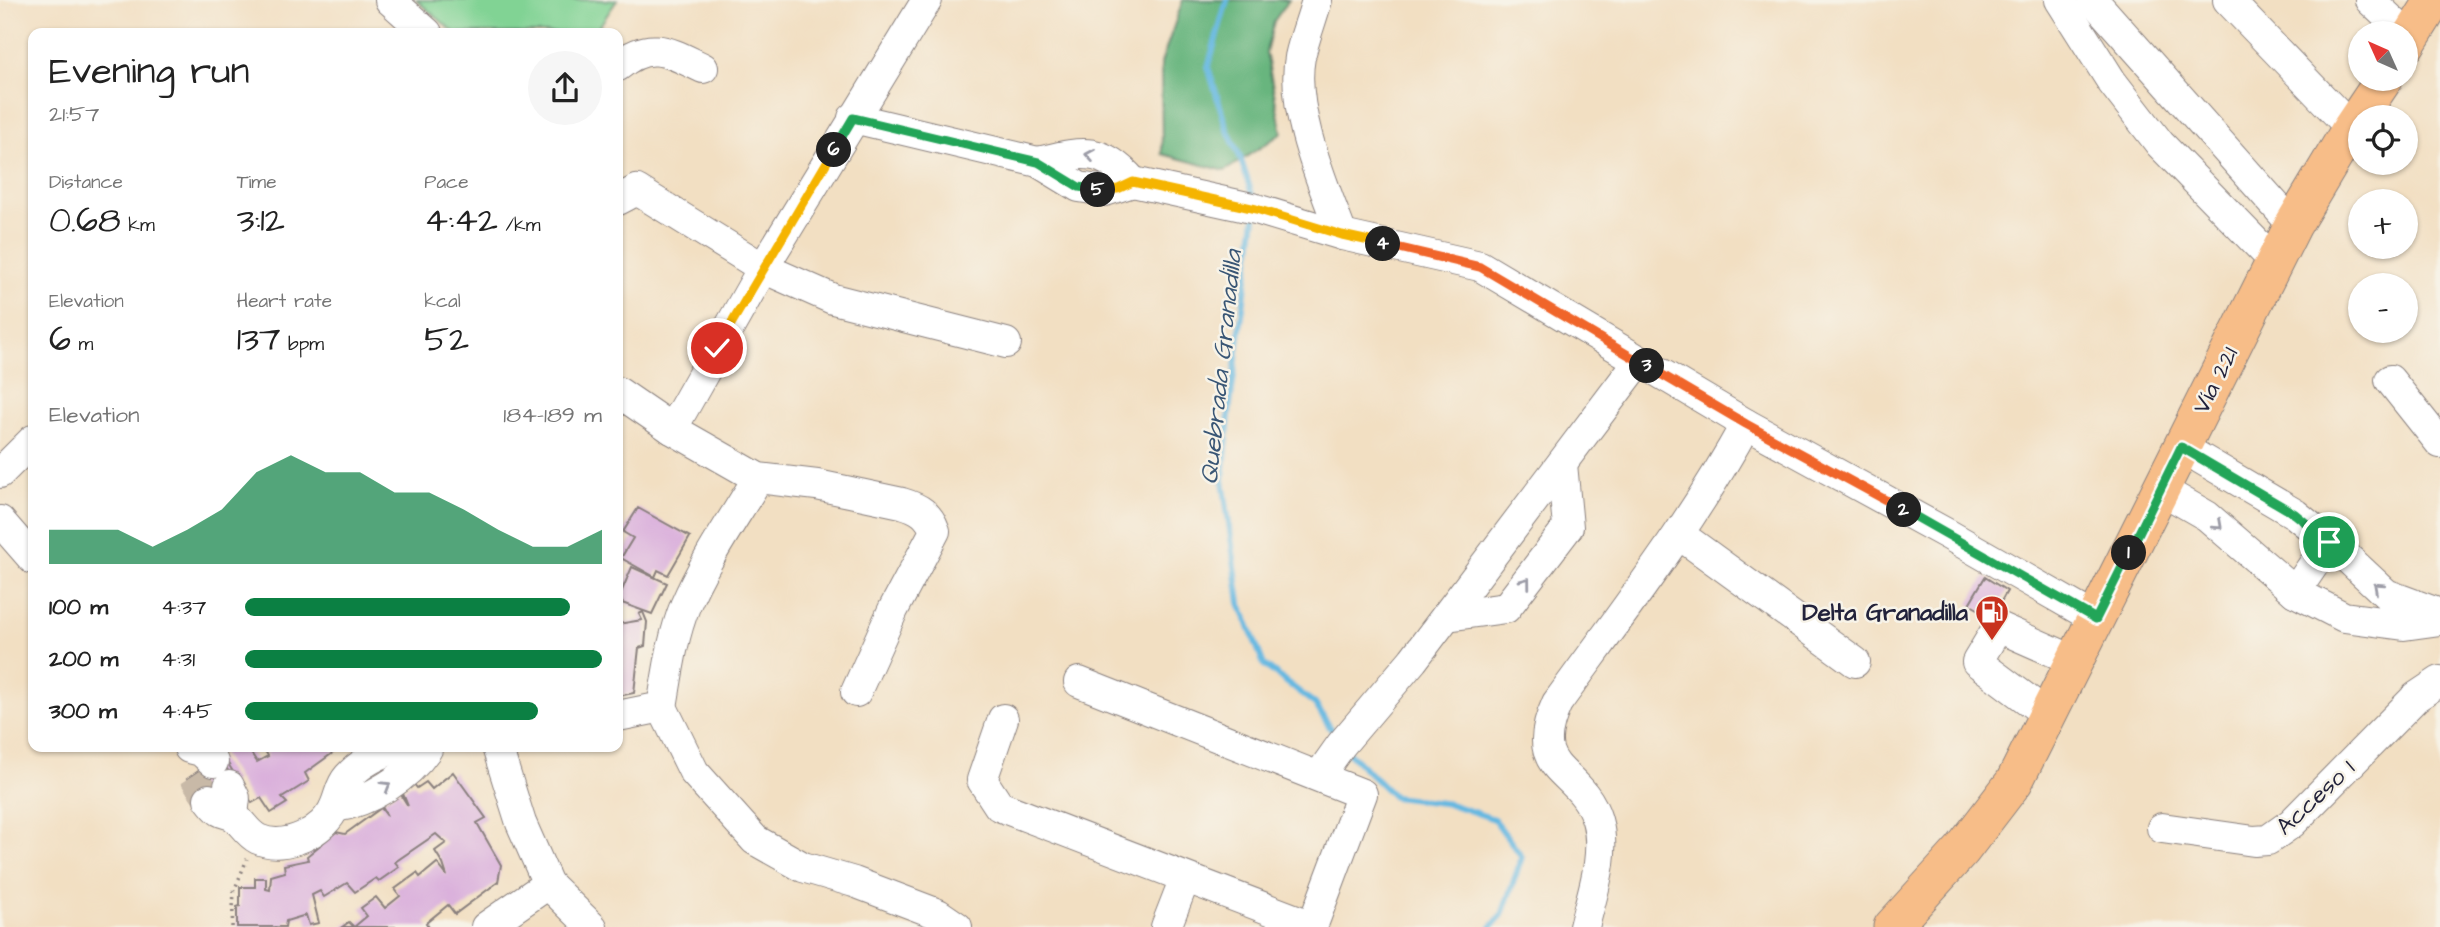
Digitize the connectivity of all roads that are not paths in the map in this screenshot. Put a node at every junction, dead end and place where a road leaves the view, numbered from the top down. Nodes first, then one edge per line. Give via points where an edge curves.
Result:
1 (390, 0) edge
2 (927, 0) edge
3 (1317, 0) edge
4 (2060, 0) edge
5 (2093, 0) edge
6 (2228, 0) edge
7 (2370, 0) edge
8 (2434, 0) edge
9 (2390, 21) edge
10 (2418, 23) edge
11 (421, 28) edge
12 (623, 62) edge
13 (703, 68) dead end
14 (853, 118) junction
15 (2348, 125) edge
16 (2348, 133) edge
17 (623, 197) edge
18 (2293, 225) junction
19 (1342, 235) junction
20 (2275, 262) junction
21 (763, 268) junction
22 (1006, 343) dead end
23 (1639, 361) junction
24 (2390, 380) dead end
25 (623, 395) edge
26 (1746, 424) junction
27 (672, 429) junction
28 (2440, 443) edge
29 (28, 445) edge
30 (2181, 447) junction
31 (1562, 464) junction
32 (0, 473) edge
33 (758, 478) junction
34 (2160, 489) junction
35 (0, 521) edge
36 (1679, 535) junction
37 (2329, 542) junction
38 (28, 553) edge
39 (2295, 592) junction
40 (2440, 614) edge
41 (1447, 616) junction
42 (2096, 619) junction
43 (2440, 620) edge
44 (2075, 661) junction
45 (1854, 662) dead end
46 (2440, 681) edge
47 (1079, 682) dead end
48 (856, 692) dead end
49 (662, 707) junction
50 (623, 715) edge
51 (2048, 715) junction
52 (1003, 719) dead end
53 (405, 752) edge
54 (500, 752) edge
55 (208, 776) tunnel mouth
56 (1319, 776) junction
57 (2162, 828) dead end
58 (1185, 878) junction
59 (548, 884) junction
60 (486, 927) edge
61 (592, 927) edge
62 (957, 927) edge
63 (1166, 927) edge
64 (1312, 927) edge
65 (1584, 927) edge
66 (1892, 927) edge

1 - 11 street
2 - 14 street
3 - 19 street via 1300,57 1298,92 1314,159
4 - 20 street via 2112,82 2160,144
5 - 18 street
6 - 15 street
7 - 9 street
8 - 10 main road
12 - 13 street via 647,48
14 - 19 street via 1038,162 1078,153 1106,158 1133,182 1256,209
14 - 21 street
16 - 18 main road, Vía 221
17 - 21 street via 637,190
18 - 20 main road, Vía 221
19 - 23 street via 1480,267
20 - 30 main road, Vía 221
21 - 22 street via 833,299
21 - 27 street
23 - 26 street
23 - 31 street
24 - 28 street
25 - 27 street
26 - 36 street
26 - 42 street
27 - 33 street
29 - 32 street
30 - 34 main road, Vía 221
30 - 37 street via 2295,514
31 - 41 street
41 -> 31 street via 1506,608 1568,527
33 - 48 street via 915,506 932,522 934,531
33 - 49 street via 685,607
34 -> 39 street via 2207,516
34 - 42 main road, Vía 221
35 - 38 street
36 - 45 street
36 - 65 street via 1557,703 1547,731 1547,753 1587,800 1601,839
37 - 39 street
40 -> 37 street via 2386,594
39 - 43 street via 2344,617 2403,625
41 - 56 street
42 - 44 main road, Vía 221
44 - 51 main road, Vía 221
44 - 51 street via 1998,627 1977,662
46 - 57 street, Acceso 1 via 2416,697 2292,823 2269,840
47 - 56 street
49 - 50 street
49 - 62 street via 694,772 755,840 803,867 939,914
51 - 66 main road, Vía 221 via 2014,782 1962,850
52 - 58 street via 982,780 999,806
53 - 55 street via 366,761 338,790 335,807 318,827 287,843 272,844 249,833
54 - 59 street via 521,823
56 - 64 street via 1362,794
58 - 63 street
58 - 64 street
59 - 60 street
59 - 61 street

